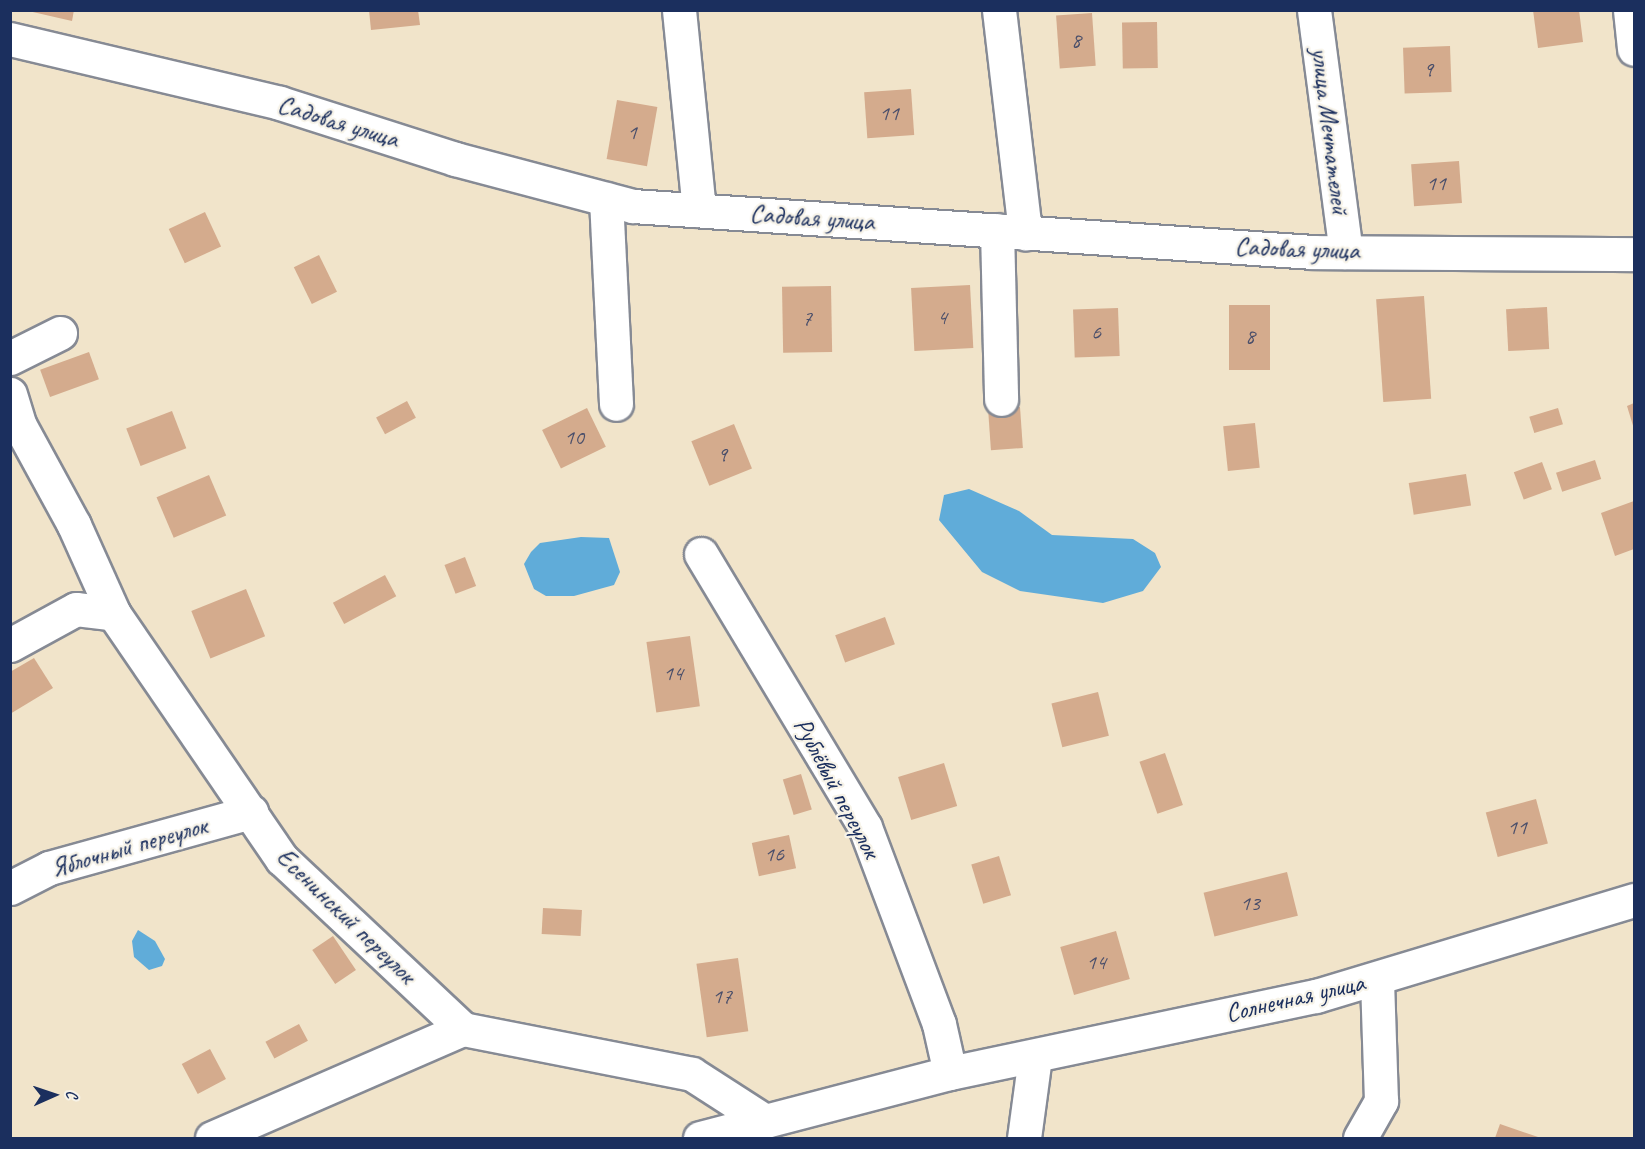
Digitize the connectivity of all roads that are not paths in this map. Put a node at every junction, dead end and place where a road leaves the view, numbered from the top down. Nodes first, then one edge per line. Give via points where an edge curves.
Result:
1 (679, 10) edge
2 (999, 10) edge
3 (1314, 10) edge
4 (1630, 10) edge
5 (10, 39) edge
6 (1635, 49) edge
7 (606, 199) junction
8 (699, 210) junction
9 (1011, 231) junction
10 (1346, 252) junction
11 (1635, 254) edge
12 (60, 333) dead end
13 (10, 358) edge
14 (10, 394) edge
15 (1001, 399) dead end
16 (616, 404) dead end
17 (701, 554) dead end
18 (114, 614) junction
19 (10, 645) edge
20 (251, 812) junction
21 (10, 888) edge
22 (1635, 900) edge
23 (1377, 980) junction
24 (463, 1029) junction
25 (1035, 1057) junction
26 (950, 1072) junction
27 (765, 1121) junction
28 (212, 1138) edge
29 (700, 1138) edge
30 (1024, 1138) edge
31 (1360, 1138) edge

1 - 8 street
2 - 9 street
3 - 10 street, улица Мечтателей
4 - 6 street
5 - 7 street, Садовая улица via 280,103 455,159
7 - 8 street, Садовая улица
7 - 16 street
8 - 9 street, Садовая улица
9 - 10 street, Садовая улица
9 - 15 street
10 - 11 street, Садовая улица
12 - 13 street
14 - 18 street, Есенинский переулок via 20,426 74,525
17 - 26 street, Рублёвый переулок via 865,827 935,1014
18 - 19 street via 76,609
18 - 20 street, Есенинский переулок
20 - 21 street, Яблочный переулок via 50,868
20 - 24 street, Есенинский переулок via 282,859
22 - 23 street, Солнечная улица
23 - 25 street, Солнечная улица
23 - 31 street via 1380,1101
24 - 27 street via 692,1074
24 - 28 street
25 - 26 street, Солнечная улица
25 - 30 street
26 - 27 street, Солнечная улица
27 - 29 street, Солнечная улица

